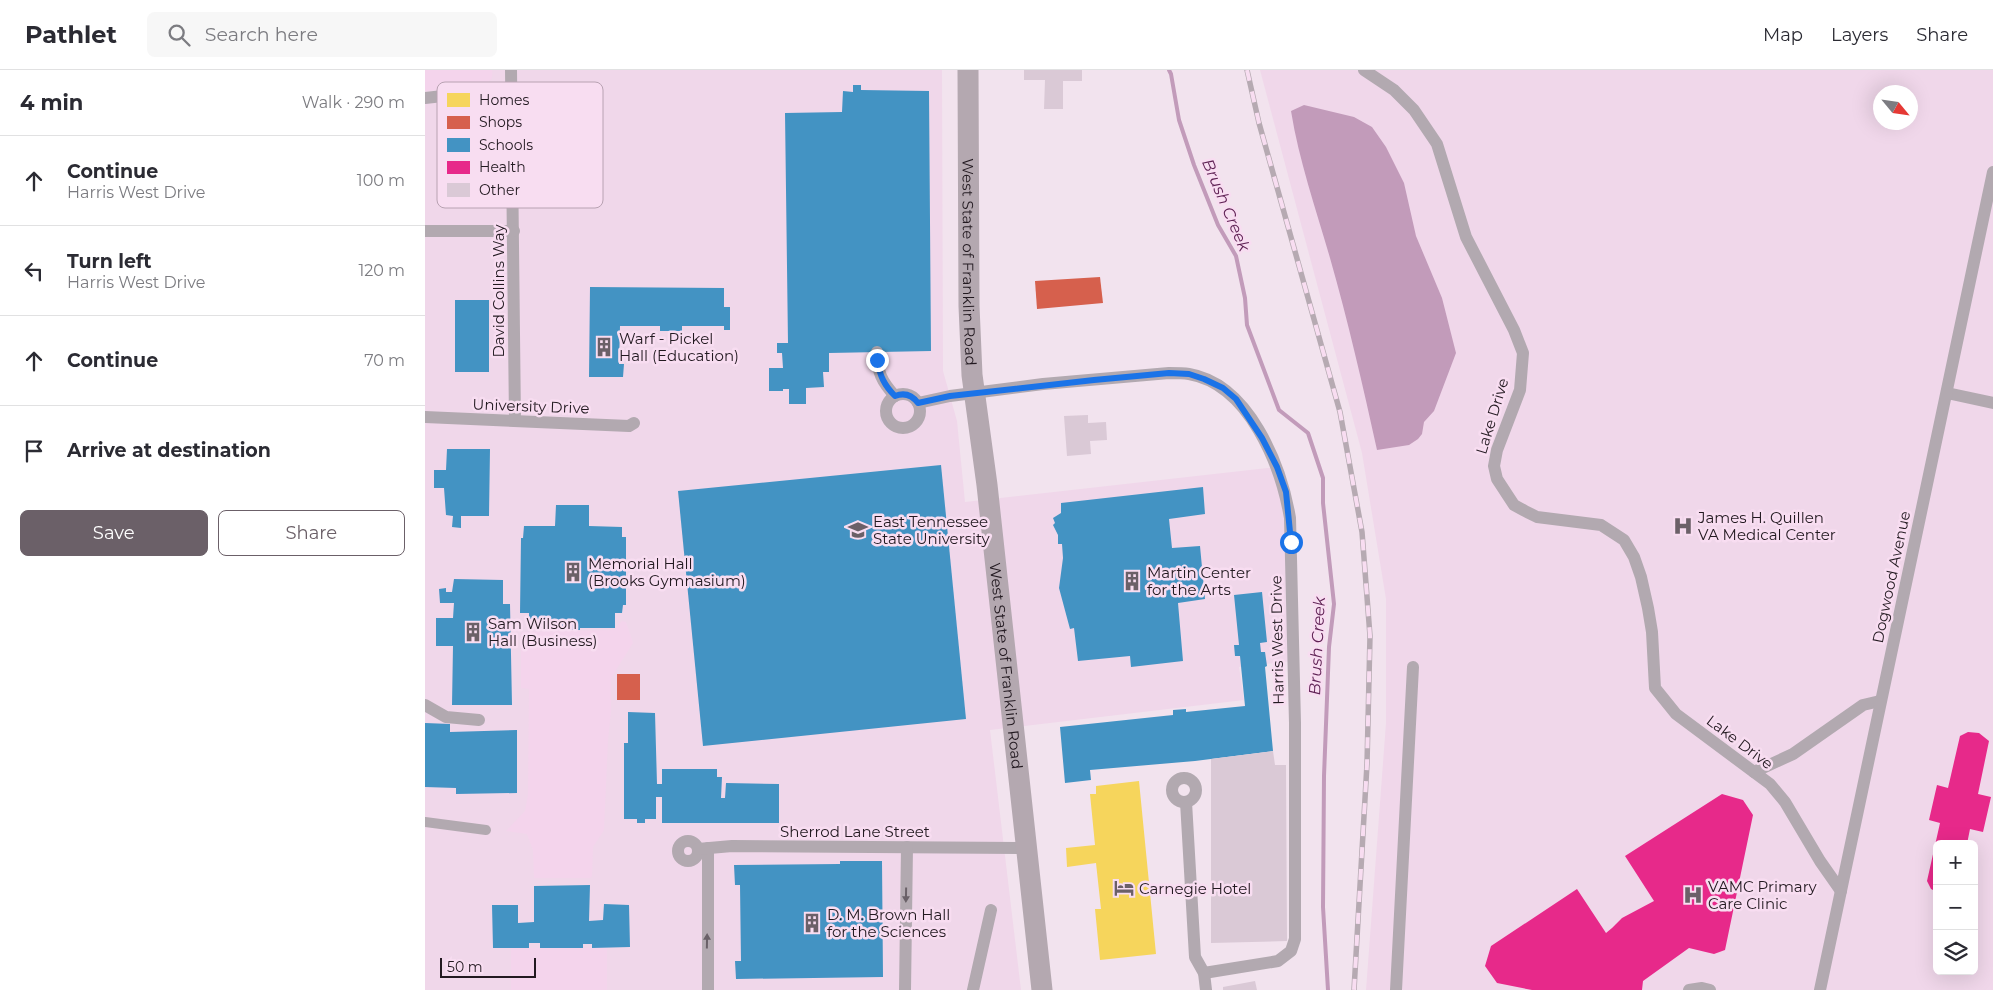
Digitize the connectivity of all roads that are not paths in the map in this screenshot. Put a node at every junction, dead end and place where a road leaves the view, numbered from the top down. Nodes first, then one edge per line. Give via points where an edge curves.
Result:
1 (968, 70) edge
2 (1364, 70) edge
3 (1993, 172) edge
4 (514, 208) edge
5 (425, 231) edge
6 (514, 231) junction
7 (877, 352) dead end
8 (975, 393) junction
9 (1947, 394) junction
10 (895, 396) junction
11 (918, 403) junction
12 (1993, 403) edge
13 (425, 418) edge
14 (515, 421) junction
15 (634, 423) dead end
16 (1413, 667) dead end
17 (1880, 701) junction
18 (425, 705) edge
19 (479, 720) dead end
20 (1754, 772) junction
21 (1186, 802) dead end
22 (425, 822) edge
23 (486, 830) dead end
24 (907, 847) junction
25 (703, 848) junction
26 (1027, 848) junction
27 (1841, 891) junction
28 (991, 910) dead end
29 (1204, 972) junction
30 (708, 990) edge
31 (905, 990) edge
32 (973, 990) edge
33 (1042, 990) edge
34 (1207, 990) edge
35 (1396, 990) edge
36 (1689, 990) edge
37 (1710, 990) edge
38 (1820, 990) edge

1 - 8 highway, West State of Franklin Road via 969,306
2 - 20 street, Lake Drive via 1395,90 1415,110 1437,144 1466,237 1523,353 1520,390 1497,450 1494,466 1497,479 1514,505 1525,511 1537,516 1601,525 1624,540 1634,557 1648,608 1655,688 1676,714
3 - 9 street, Dogwood Avenue
4 - 6 street, David Collins Way
5 - 6 street
6 - 14 street, David Collins Way
7 - 10 street via 882,380
8 - 11 street, Harris West Drive
8 - 26 highway, West State of Franklin Road
8 - 29 street, Harris West Drive via 1169,373 1189,374 1223,388 1236,399 1277,467 1286,492 1291,542 1295,939 1291,951 1278,961
9 - 12 street
9 - 17 street, Dogwood Avenue
10 - 11 street via 906,394
10 - 11 street via 886,409 889,420 897,427 913,424 919,414
13 - 14 street, University Drive
14 - 15 street, University Drive via 629,426
16 - 35 street
17 - 20 street via 1863,705 1793,754
17 - 27 street, Dogwood Avenue
18 - 19 street via 446,717
20 - 27 street, Lake Drive via 1770,784 1785,802
21 - 29 street via 1195,957
22 - 23 street
24 - 25 street, Sherrod Lane Street
24 - 26 street, Sherrod Lane Street
24 -> 31 street
25 - 25 street via 693,860 684,861 678,850 687,841
30 -> 25 street
26 - 33 highway, West State of Franklin Road
27 - 38 street, Dogwood Avenue
28 - 32 street
29 - 34 street
36 - 37 street

